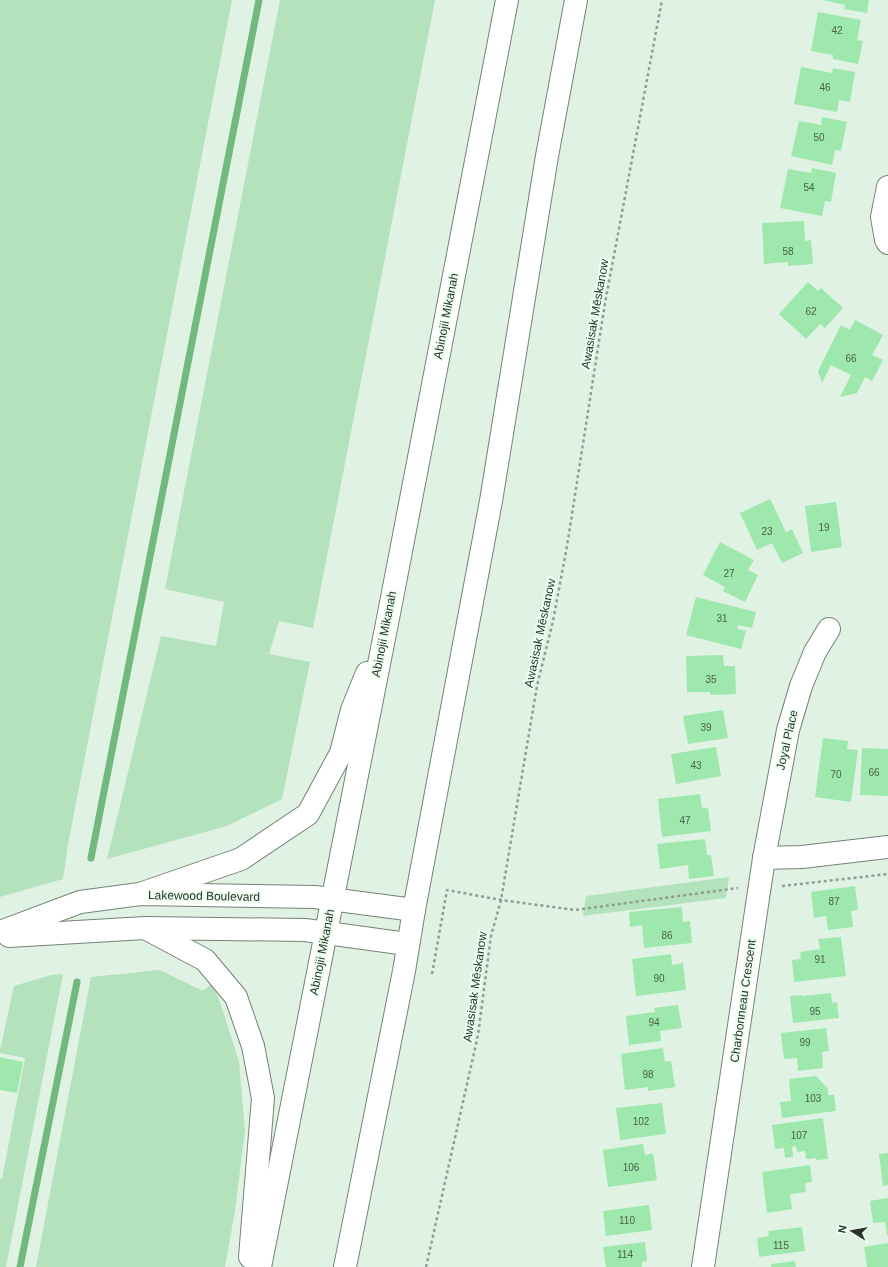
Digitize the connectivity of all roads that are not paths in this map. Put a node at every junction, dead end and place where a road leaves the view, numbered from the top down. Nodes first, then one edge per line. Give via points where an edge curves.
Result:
1 (507, 0) edge
2 (576, 0) edge
3 (888, 187) edge
4 (888, 243) edge
5 (829, 629) dead end
6 (385, 632) junction
7 (888, 847) edge
8 (764, 858) junction
9 (140, 894) junction
10 (332, 900) junction
11 (414, 910) junction
12 (145, 928) junction
13 (0, 932) edge
14 (325, 933) junction
15 (0, 936) edge
16 (407, 944) junction
17 (249, 1267) edge
18 (260, 1267) edge
19 (345, 1267) edge
20 (703, 1267) edge

1 - 6 main road, Abinojii Mikanah
2 - 11 main road via 547,156 491,501
3 - 4 main road via 882,217
5 - 8 main road, Joyal Place via 815,652 801,686 788,730
6 - 9 main road via 352,710 341,753 308,814 241,859
6 - 10 main road, Abinojii Mikanah
7 - 8 main road via 802,857
8 - 20 main road, Charbonneau Crescent
9 - 10 main road, Lakewood Boulevard via 312,897
9 - 13 main road, Lakewood Boulevard via 80,902
10 - 11 main road, Lakewood Boulevard
10 - 14 main road, Abinojii Mikanah
11 - 16 main road
12 - 14 main road via 305,930
12 - 15 main road
12 - 17 main road via 205,960 236,997 253,1046 263,1098
14 - 16 main road
14 - 18 main road, Abinojii Mikanah
16 - 19 main road via 404,971

